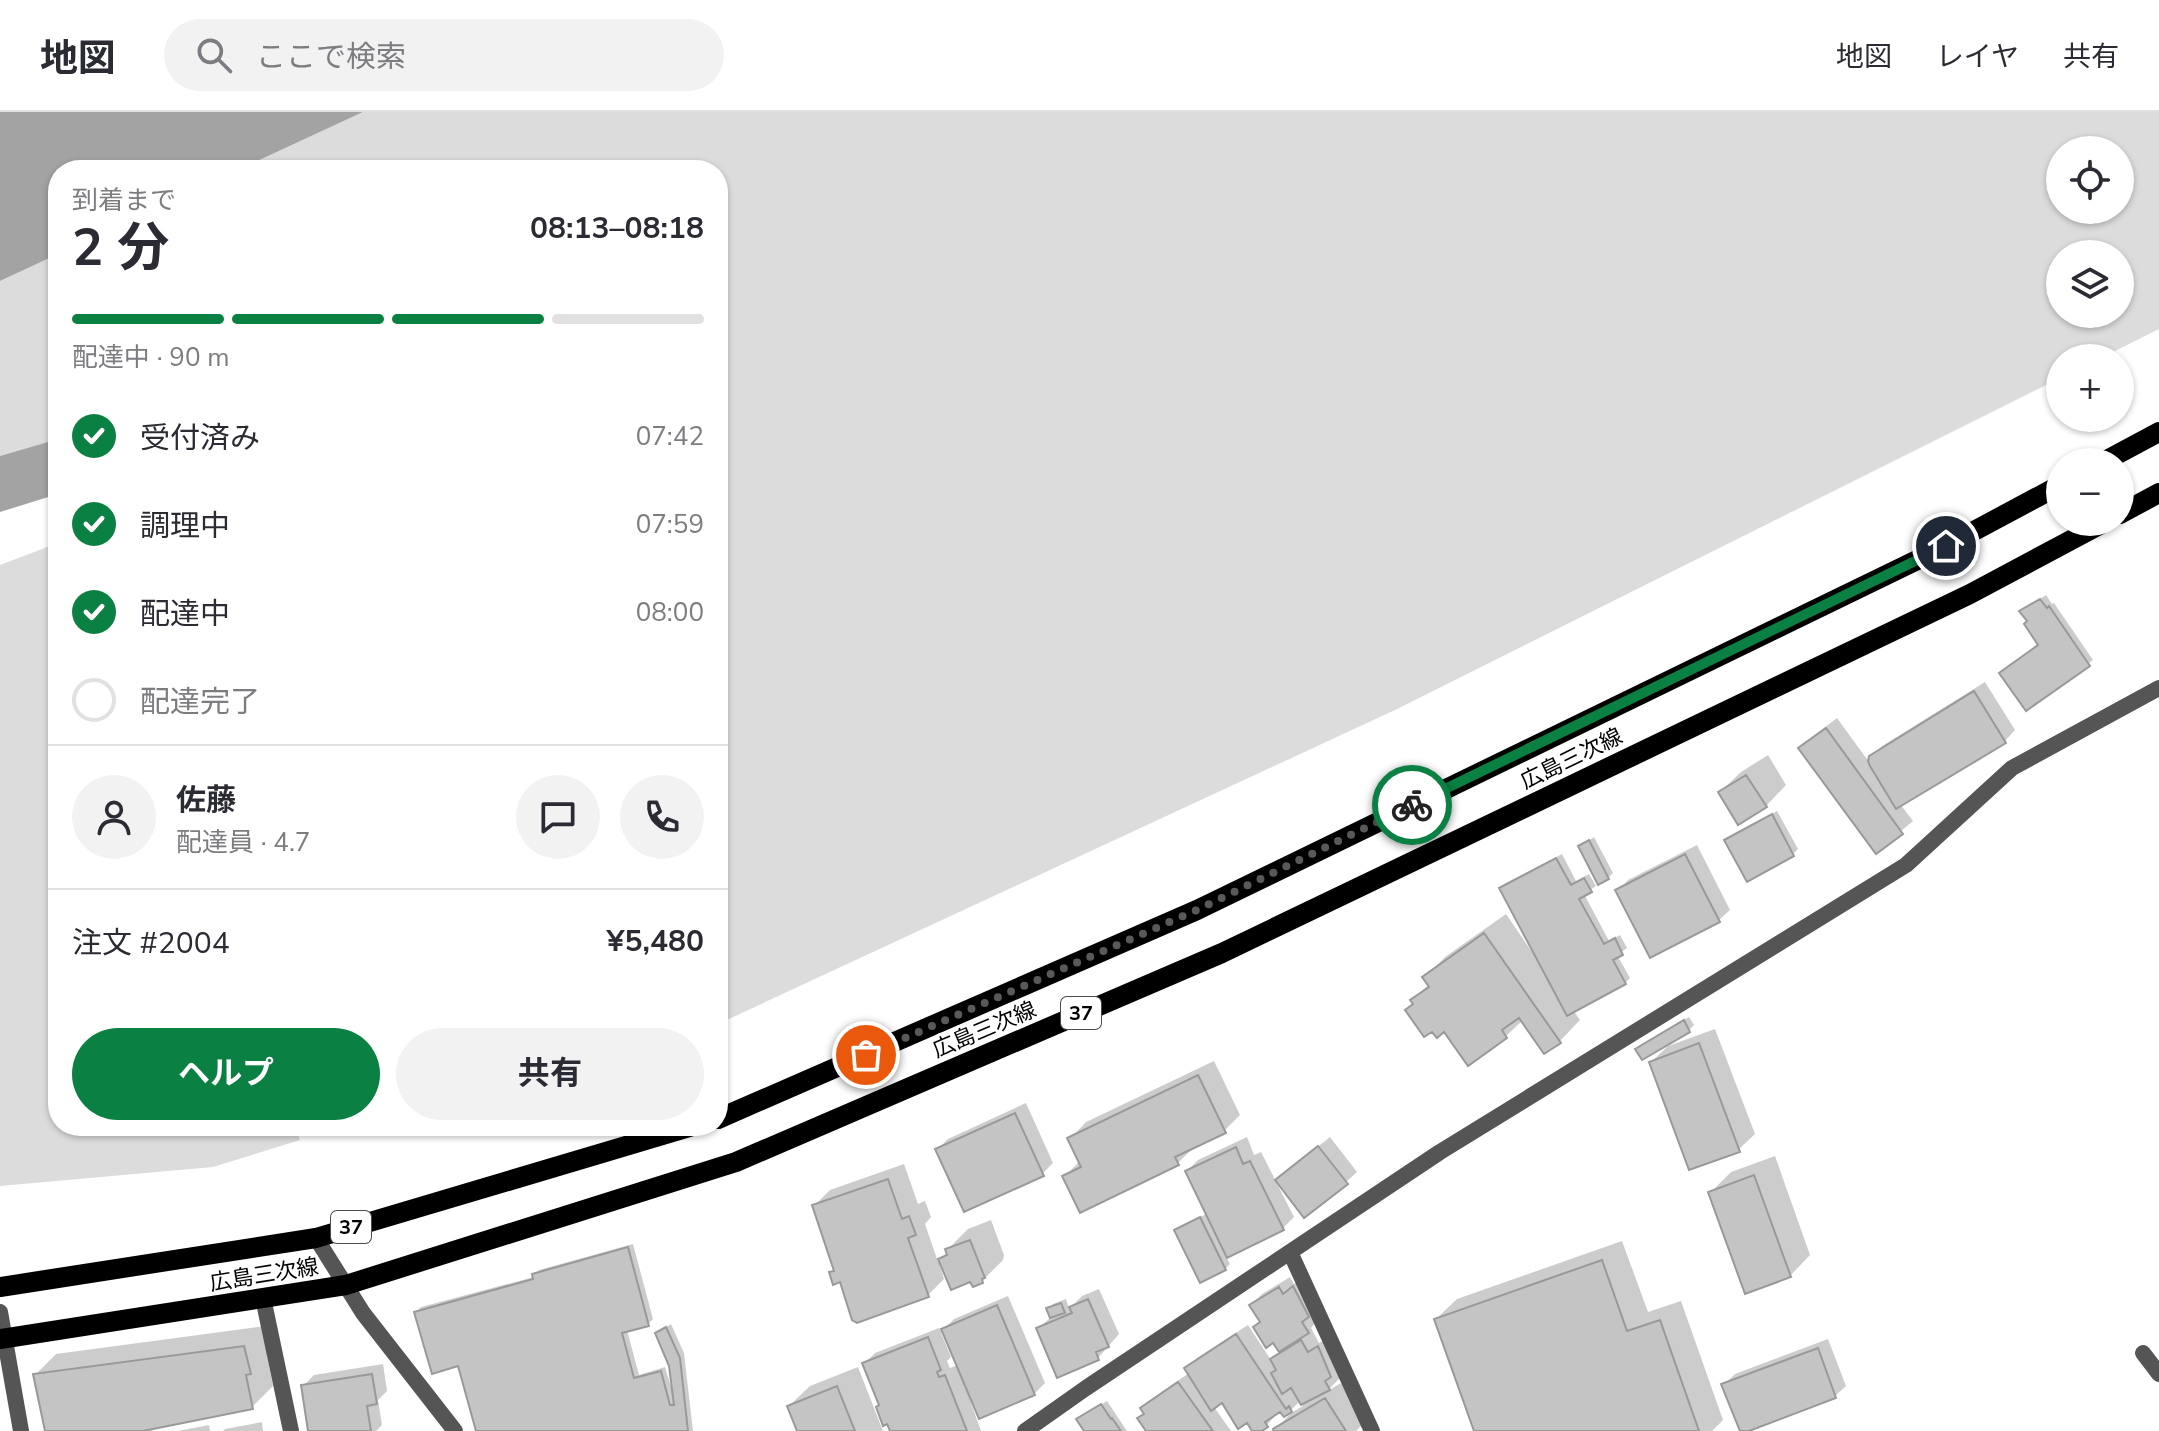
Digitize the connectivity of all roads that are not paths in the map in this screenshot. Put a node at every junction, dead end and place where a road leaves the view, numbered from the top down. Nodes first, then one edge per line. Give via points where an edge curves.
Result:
1 (2159, 432) edge
2 (2129, 448) edge
3 (2046, 492) edge
4 (2159, 493) edge
5 (2134, 506) edge
6 (2079, 536) edge
7 (2159, 688) edge
8 (728, 1115) edge
9 (659, 1136) edge
10 (316, 1238) junction
11 (1290, 1252) junction
12 (346, 1285) junction
13 (0, 1287) edge
14 (263, 1298) junction
15 (0, 1312) edge
16 (2, 1339) edge
17 (2143, 1353) dead end
18 (2159, 1374) edge
19 (21, 1431) edge
20 (291, 1431) edge
21 (455, 1431) edge
22 (1025, 1431) edge
23 (1372, 1431) edge

1 - 2 main road
3 - 8 main road, 広島三次線 / 37 via 1932,553 1197,910
4 - 5 main road
6 - 12 main road, 広島三次線 / 37 via 1970,594 1222,953 736,1162
7 - 11 street via 2012,768 1906,865 1440,1152
9 - 10 main road, 広島三次線 / 37
10 - 12 street
10 - 13 main road, 広島三次線 / 37
11 - 22 street
11 - 23 street
12 - 14 main road, 広島三次線 / 37
12 - 21 street
14 - 16 main road, 広島三次線 / 37
14 - 20 street
15 - 16 street
16 - 19 street
17 - 18 street

